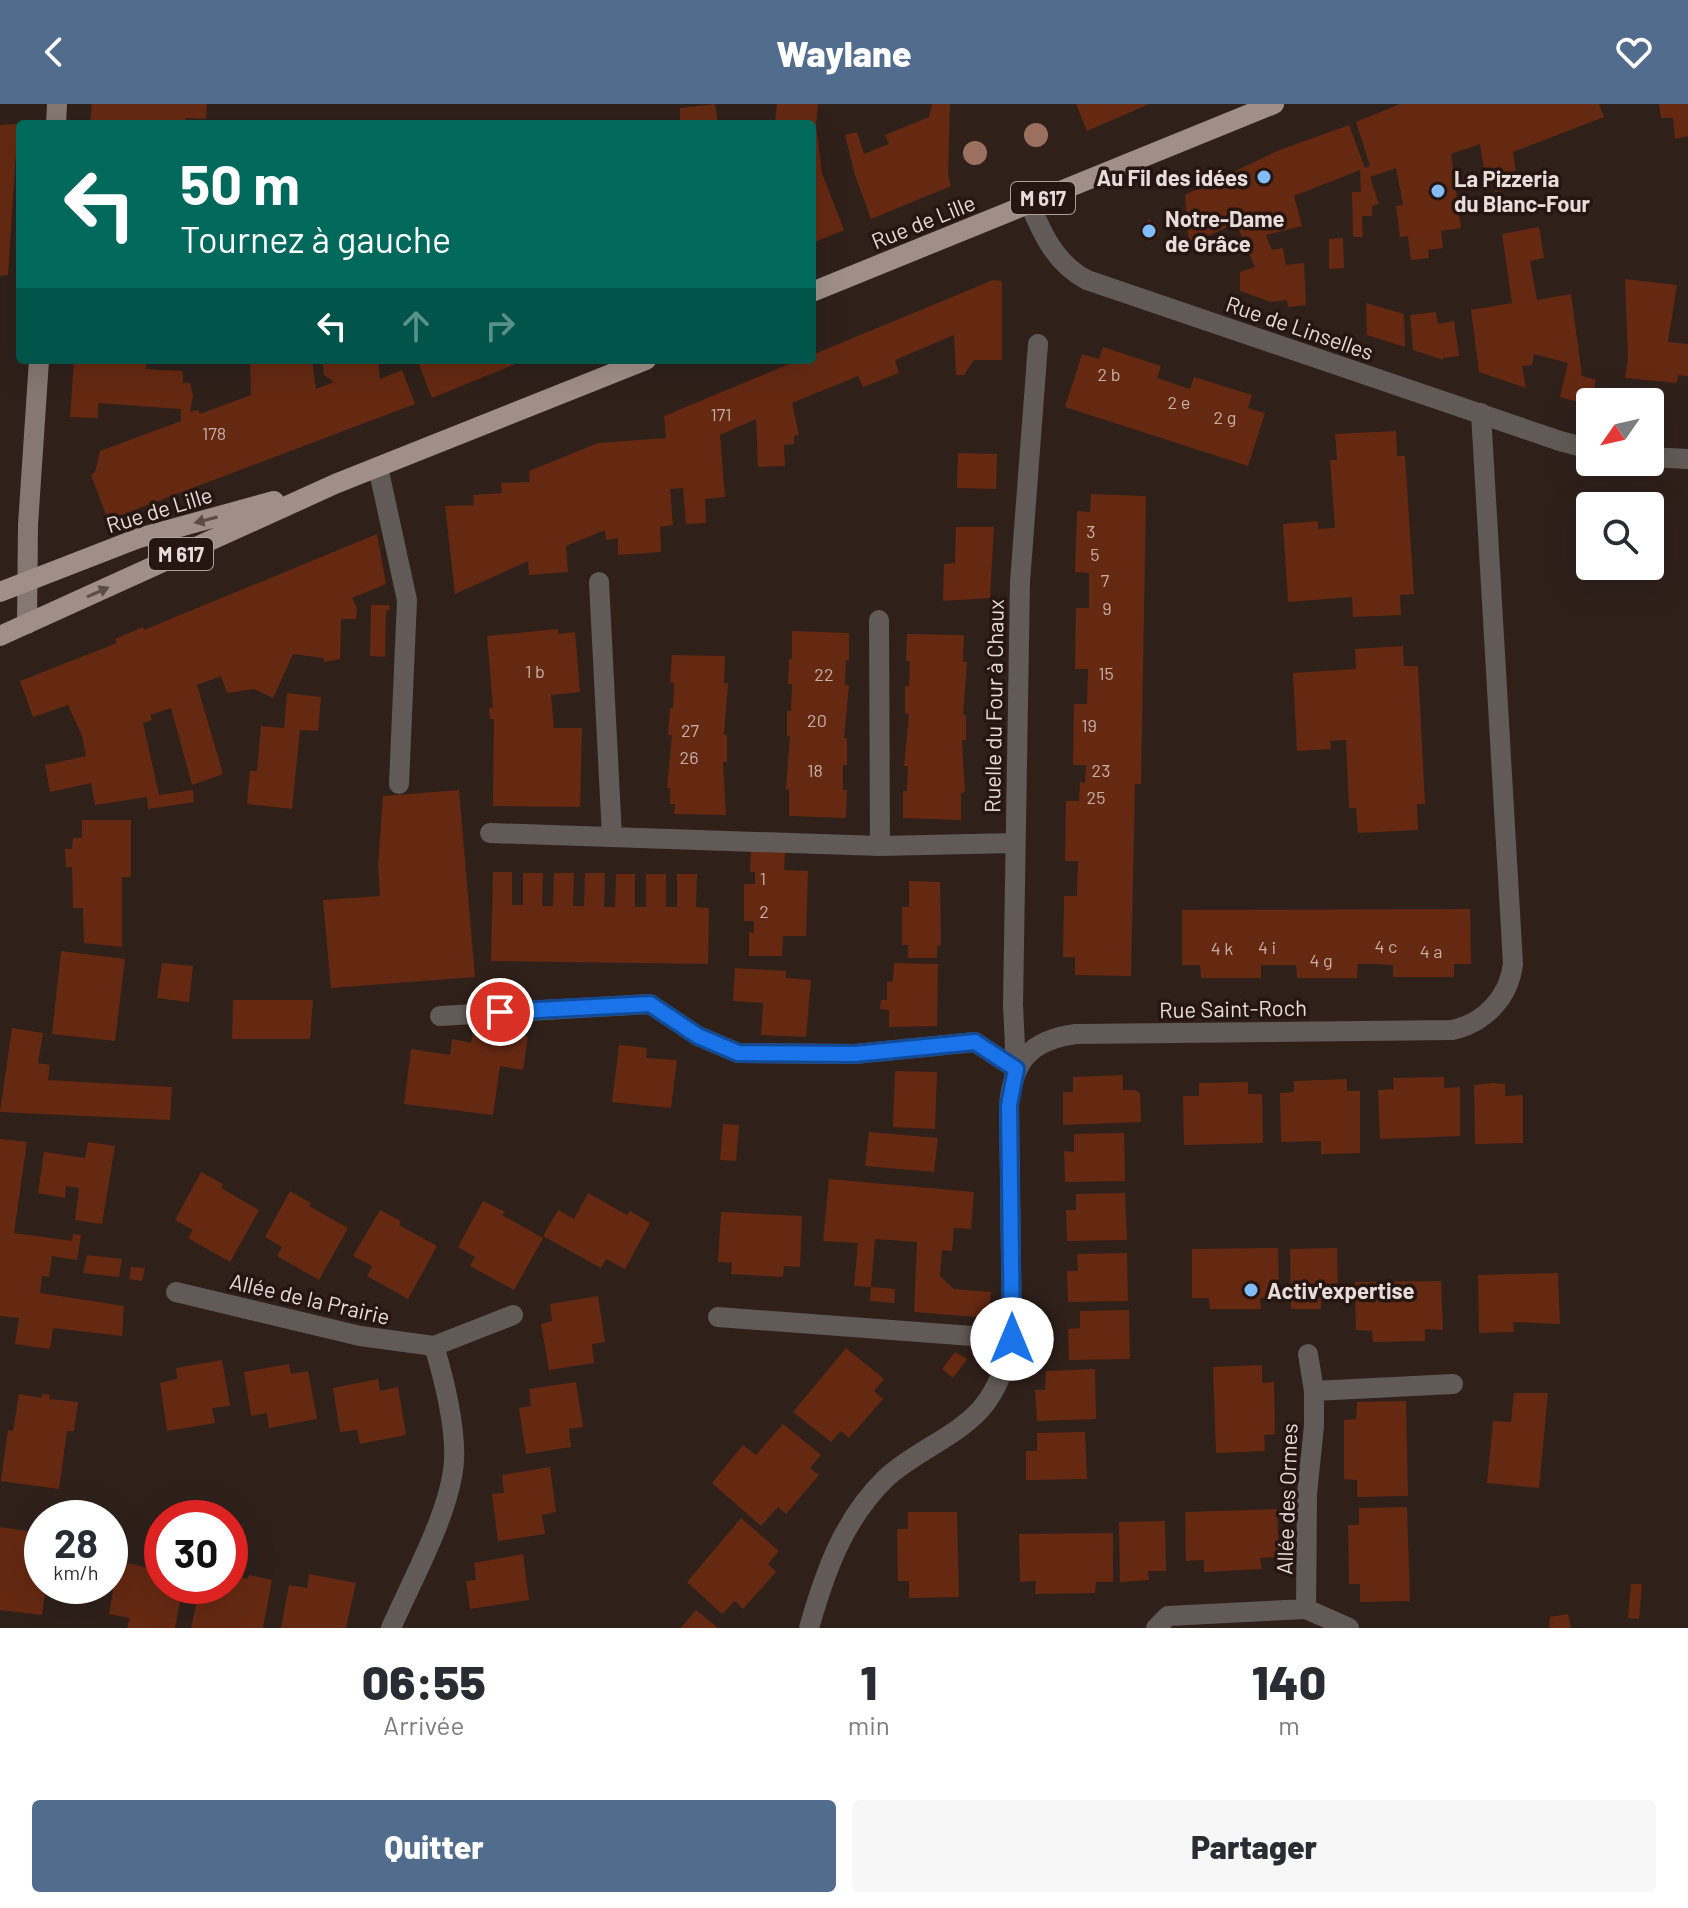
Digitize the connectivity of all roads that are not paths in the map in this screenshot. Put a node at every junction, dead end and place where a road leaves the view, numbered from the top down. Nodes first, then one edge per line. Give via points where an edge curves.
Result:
1 (1274, 104) edge
2 (1030, 204) junction
3 (816, 290) edge
4 (1038, 344) dead end
5 (39, 364) edge
6 (636, 364) edge
7 (1481, 413) junction
8 (1576, 445) edge
9 (1664, 458) edge
10 (1688, 459) edge
11 (378, 467) junction
12 (335, 484) junction
13 (26, 581) junction
14 (599, 582) dead end
15 (0, 592) edge
16 (879, 620) dead end
17 (27, 624) junction
18 (0, 636) edge
19 (399, 784) dead end
20 (490, 833) dead end
21 (612, 837) junction
22 (1015, 843) junction
23 (880, 846) junction
24 (440, 1016) dead end
25 (1016, 1069) junction
26 (176, 1292) dead end
27 (513, 1315) dead end
28 (718, 1317) dead end
29 (1012, 1339) junction
30 (434, 1346) junction
31 (1308, 1354) dead end
32 (1453, 1384) dead end
33 (1314, 1391) junction
34 (1306, 1609) junction
35 (391, 1628) edge
36 (809, 1628) edge
37 (1156, 1628) edge
38 (1349, 1628) edge

1 - 2 main road, Rue de Lille / M 617
2 - 3 main road, Rue de Lille / M 617
2 - 7 street, Rue de Linselles via 1052,248 1071,271 1087,280
4 - 22 street, Ruelle du Four à Chaux via 1022,539
5 - 13 main road
6 - 11 main road, Rue de Lille / M 617
7 - 8 street, Rue de Linselles
7 - 25 street, Rue Saint-Roch via 1513,964 1504,993 1481,1019 1452,1030 1076,1034 1039,1044
9 - 10 street
11 - 12 main road, Rue de Lille / M 617
11 - 19 street via 407,600
12 -> 13 main road, Rue de Lille / M 617 via 139,538
17 -> 12 main road, Rue de Lille / M 617
13 - 15 main road, Rue de Lille / M 617
13 - 17 main road
14 - 21 street
16 - 23 street
17 - 18 main road, Rue de Lille / M 617
20 - 21 street
21 - 23 street
22 - 23 street
22 - 25 street, Ruelle du Four à Chaux
24 - 25 street via 650,1004 698,1036 738,1053 855,1054 975,1042
25 - 29 street via 1009,1105
26 - 30 street, Allée de la Prairie via 360,1336
27 - 30 street, Allée de la Prairie
28 - 29 street
29 - 36 street via 1002,1375 979,1411 887,1477 857,1511 833,1556
30 - 35 street via 454,1462 441,1515
31 - 33 street, Allée des Ormes
32 - 33 street
33 - 34 street, Allée des Ormes
34 - 37 street via 1168,1616
34 - 38 street

